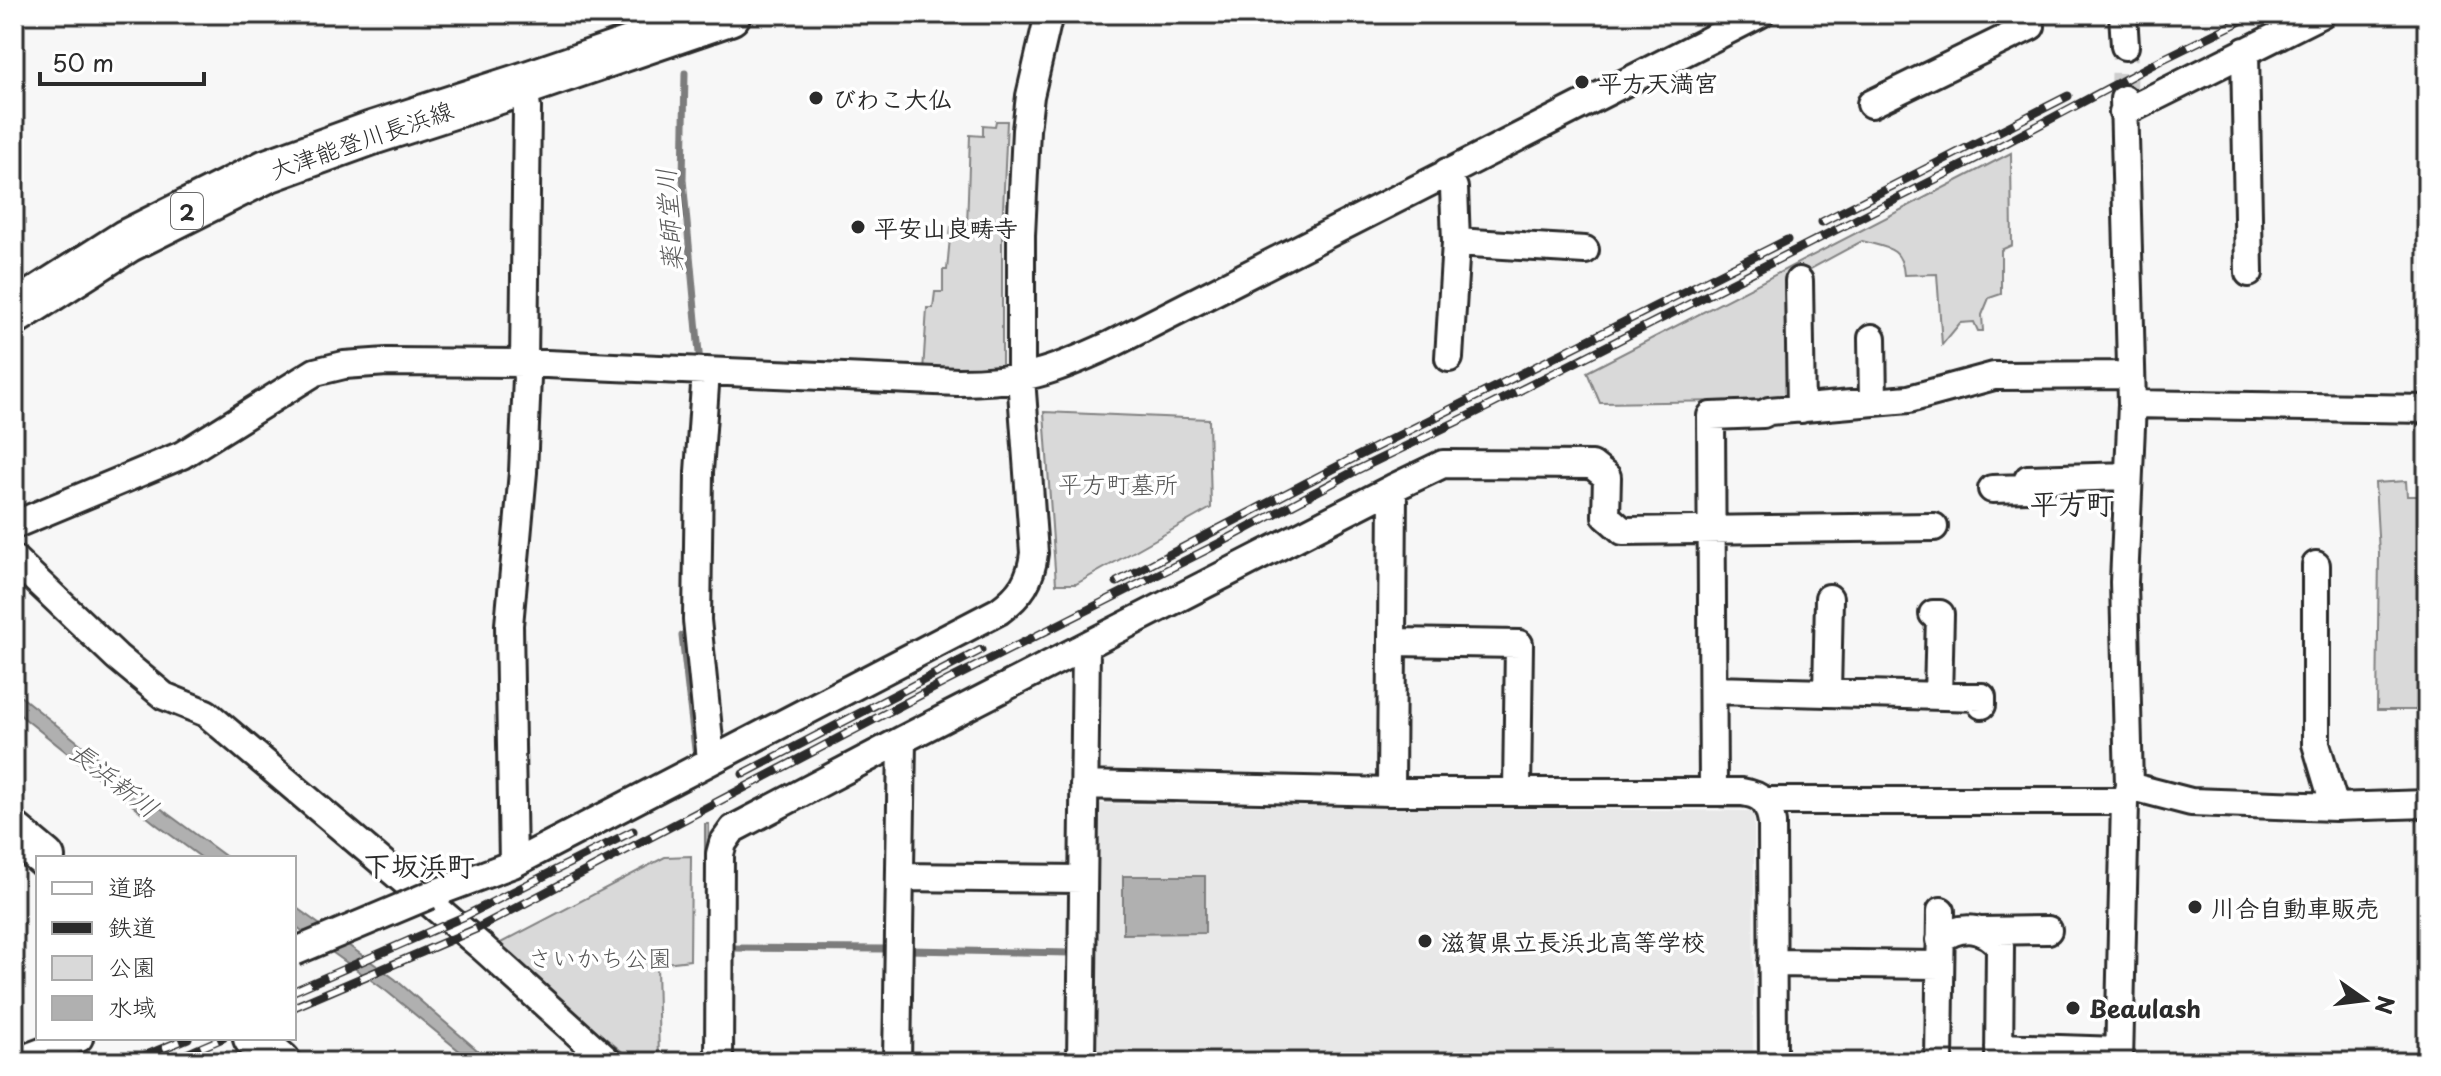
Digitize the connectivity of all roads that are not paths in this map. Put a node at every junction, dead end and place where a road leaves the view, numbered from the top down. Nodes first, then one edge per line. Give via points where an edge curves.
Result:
1 (729, 14) edge
2 (1049, 14) edge
3 (1760, 14) edge
4 (2123, 14) edge
5 (2321, 14) edge
6 (2031, 26) dead end
7 (2000, 27) edge
8 (2125, 46) tunnel mouth
9 (2245, 51) junction
10 (524, 84) junction
11 (1871, 104) dead end
12 (1447, 172) junction
13 (1456, 242) junction
14 (1585, 250) dead end
15 (2249, 273) dead end
16 (1799, 281) dead end
17 (14, 313) edge
18 (1872, 338) dead end
19 (1449, 358) dead end
20 (524, 363) junction
21 (706, 371) junction
22 (2130, 375) junction
23 (1021, 378) junction
24 (1873, 402) junction
25 (2132, 404) junction
26 (1801, 409) junction
27 (2427, 409) edge
28 (2128, 476) junction
29 (1393, 488) junction
30 (1992, 489) dead end
31 (14, 525) edge
32 (1934, 527) dead end
33 (1712, 529) junction
34 (14, 559) edge
35 (2316, 565) dead end
36 (1829, 598) dead end
37 (1933, 614) dead end
38 (1394, 642) junction
39 (1086, 646) junction
40 (1714, 690) junction
41 (1827, 693) junction
42 (1938, 696) junction
43 (1982, 705) dead end
44 (902, 740) junction
45 (711, 760) junction
46 (1084, 785) junction
47 (1517, 791) junction
48 (1713, 791) junction
49 (1391, 792) junction
50 (2127, 794) junction
51 (1766, 801) junction
52 (2427, 804) edge
53 (2335, 807) junction
54 (14, 832) edge
55 (43, 856) edge
56 (513, 864) junction
57 (900, 877) junction
58 (1083, 879) junction
59 (1941, 911) dead end
60 (2048, 930) dead end
61 (1981, 931) junction
62 (296, 951) edge
63 (1940, 952) junction
64 (1772, 963) junction
65 (74, 1040) edge
66 (255, 1040) edge
67 (1999, 1054) edge
68 (2119, 1057) edge
69 (15, 1062) edge
70 (281, 1062) edge
71 (609, 1062) edge
72 (719, 1062) edge
73 (897, 1062) edge
74 (1081, 1062) edge
75 (1773, 1062) edge
76 (1939, 1062) edge

1 - 10 main road, 大津能登川長浜線 / 2
2 - 23 street via 1024,145
3 - 12 street
4 - 8 street
5 - 9 street
6 - 7 street
7 - 11 street
9 - 15 street
9 - 22 street via 2124,106
10 - 17 main road, 大津能登川長浜線 / 2 via 267,171 127,241
10 - 20 street
12 - 13 street via 1454,188
12 - 23 street via 1110,345
13 - 14 street
13 - 19 street
16 - 26 street
18 - 24 street
20 - 21 street
20 - 31 street via 387,362 315,372 182,455
20 - 56 street via 523,472 509,625
21 - 23 street via 958,382
21 - 45 street via 697,620
22 - 24 street via 1994,376 1909,399
22 - 25 street
23 - 45 street via 1034,553 1025,587 999,611
24 - 26 street
25 - 27 street
25 - 28 street
26 - 33 street via 1711,416
28 - 30 street via 2028,479 2029,488
28 - 50 street
29 - 33 street via 1443,464 1592,465 1607,477 1606,516 1623,531
29 - 38 street
29 - 39 street
32 - 33 street
33 - 40 street
34 - 71 street via 117,657 164,696 206,713
35 - 53 street via 2316,744
36 - 41 street
37 - 42 street via 1940,614
38 - 47 street via 1519,644
38 - 49 street
39 - 44 street
39 - 46 street
40 - 41 street
40 - 48 street
41 - 42 street
42 - 43 street via 1982,697
44 - 57 street
44 - 72 street via 733,829 726,838 720,854
45 - 56 street
46 - 49 street
46 - 58 street
47 - 48 street
47 - 49 street
48 - 51 street via 1752,793
50 - 51 street
50 - 53 street
50 - 68 street
51 - 64 street via 1772,823
52 - 53 street
54 - 55 street
56 - 62 street, bridge
57 - 58 street
57 - 73 street
58 - 74 street
59 - 63 street
60 - 61 street
61 - 63 street via 1950,933
61 - 67 street via 2000,946
63 - 64 street
63 - 76 street
64 - 75 street
65 - 69 street
66 - 70 street
67 - 68 street

